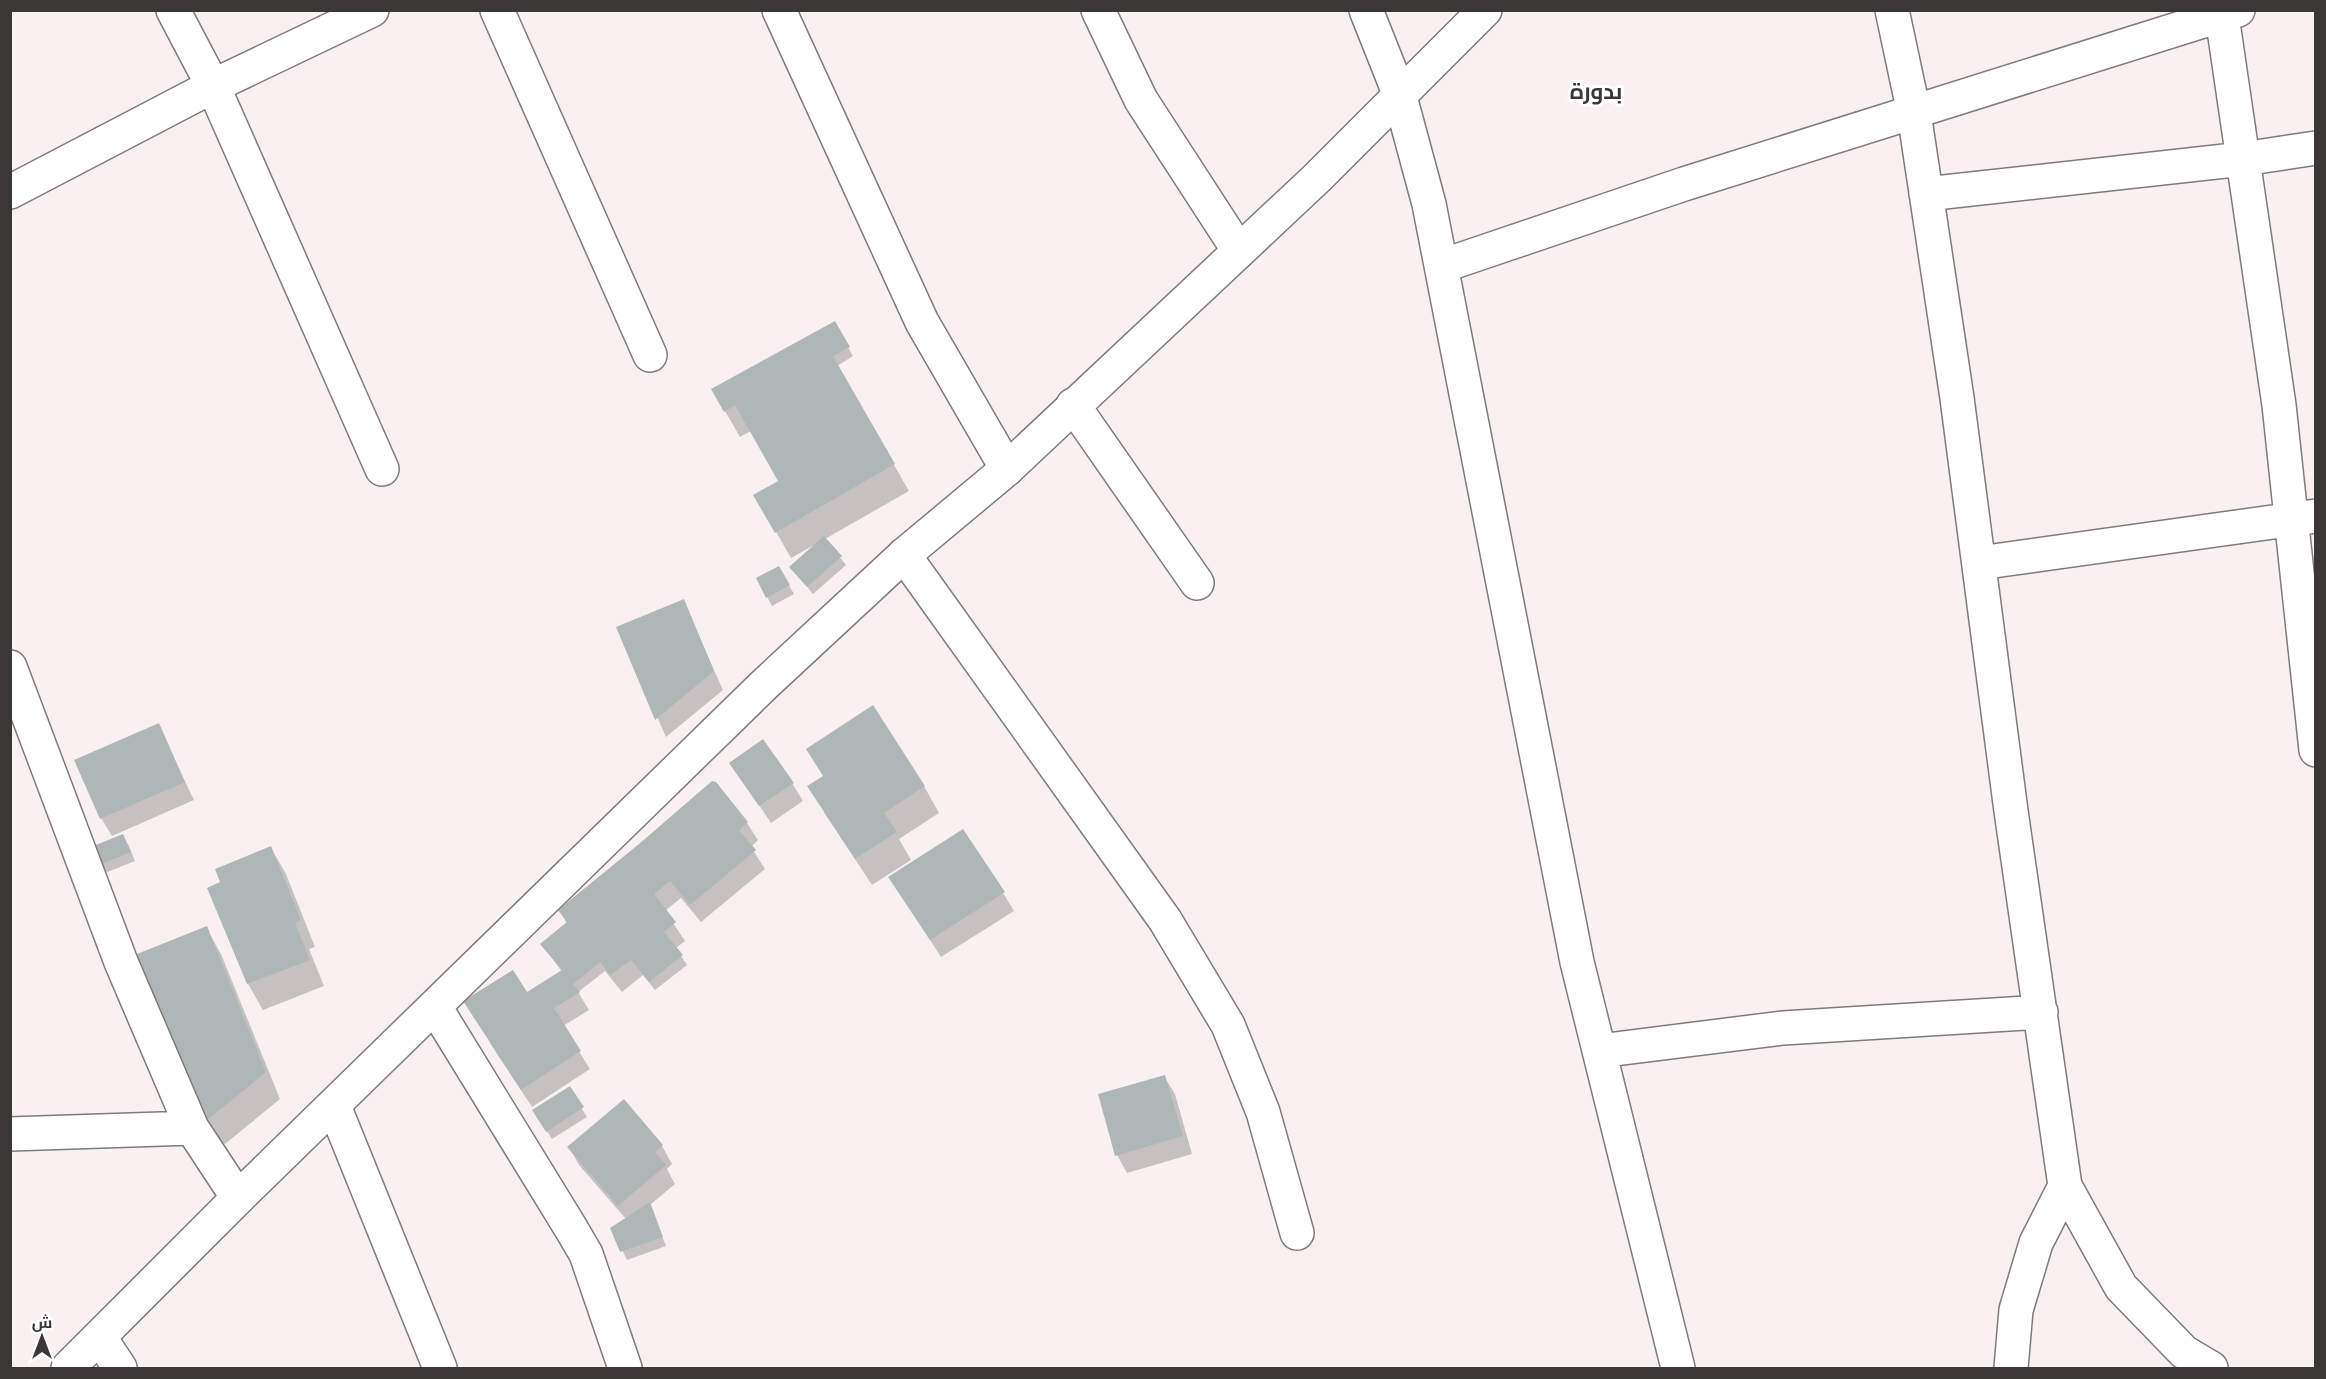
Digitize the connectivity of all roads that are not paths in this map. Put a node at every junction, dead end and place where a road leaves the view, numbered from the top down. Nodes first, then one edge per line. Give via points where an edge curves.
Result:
1 (173, 10) edge
2 (372, 10) edge
3 (497, 10) edge
4 (779, 10) edge
5 (1098, 10) edge
6 (1366, 10) edge
7 (1485, 10) edge
8 (1892, 10) edge
9 (2230, 13) edge
10 (213, 86) junction
11 (1399, 93) junction
12 (1914, 113) junction
13 (2316, 147) edge
14 (2243, 159) junction
15 (10, 192) edge
16 (1926, 194) junction
17 (1239, 251) junction
18 (1442, 266) junction
19 (650, 355) dead end
20 (1073, 405) junction
21 (382, 469) dead end
22 (1007, 469) junction
23 (2303, 517) edge
24 (904, 555) junction
25 (1979, 563) junction
26 (1197, 583) dead end
27 (10, 667) edge
28 (2316, 750) edge
29 (435, 1007) junction
30 (2041, 1012) junction
31 (1599, 1051) junction
32 (334, 1106) junction
33 (192, 1128) junction
34 (10, 1134) edge
35 (2066, 1186) junction
36 (238, 1198) junction
37 (1297, 1233) dead end
38 (99, 1338) junction
39 (68, 1368) edge
40 (120, 1368) edge
41 (440, 1368) edge
42 (625, 1368) edge
43 (1678, 1368) edge
44 (2011, 1368) edge
45 (2211, 1368) edge

1 - 10 street
2 - 10 street
3 - 19 street
4 - 22 street via 922,322
5 - 17 street via 1142,100
6 - 11 street
7 - 11 street
8 - 12 street
9 - 12 street
9 - 14 street
10 - 15 street
10 - 21 street
11 - 17 street
11 - 18 street
12 - 16 street
12 - 18 street via 1684,184
13 - 14 street
14 - 16 street
14 - 23 street via 2279,405
16 - 25 street
17 - 20 street
18 - 31 street via 1531,738
20 - 22 street
20 - 26 street
22 - 24 street
23 - 25 street
23 - 28 street
24 - 29 street via 755,694
24 - 37 street via 1165,920 1228,1025 1263,1112
25 - 30 street
27 - 33 street via 121,962
29 - 32 street
29 - 42 street via 577,1238
30 - 31 street via 1783,1028
30 - 35 street
31 - 43 street
32 - 36 street
32 - 41 street
33 - 34 street
33 - 36 street
35 - 44 street via 2036,1243 2016,1310
35 - 45 street via 2121,1287 2184,1352
36 - 38 street
38 - 39 street
38 - 40 street

